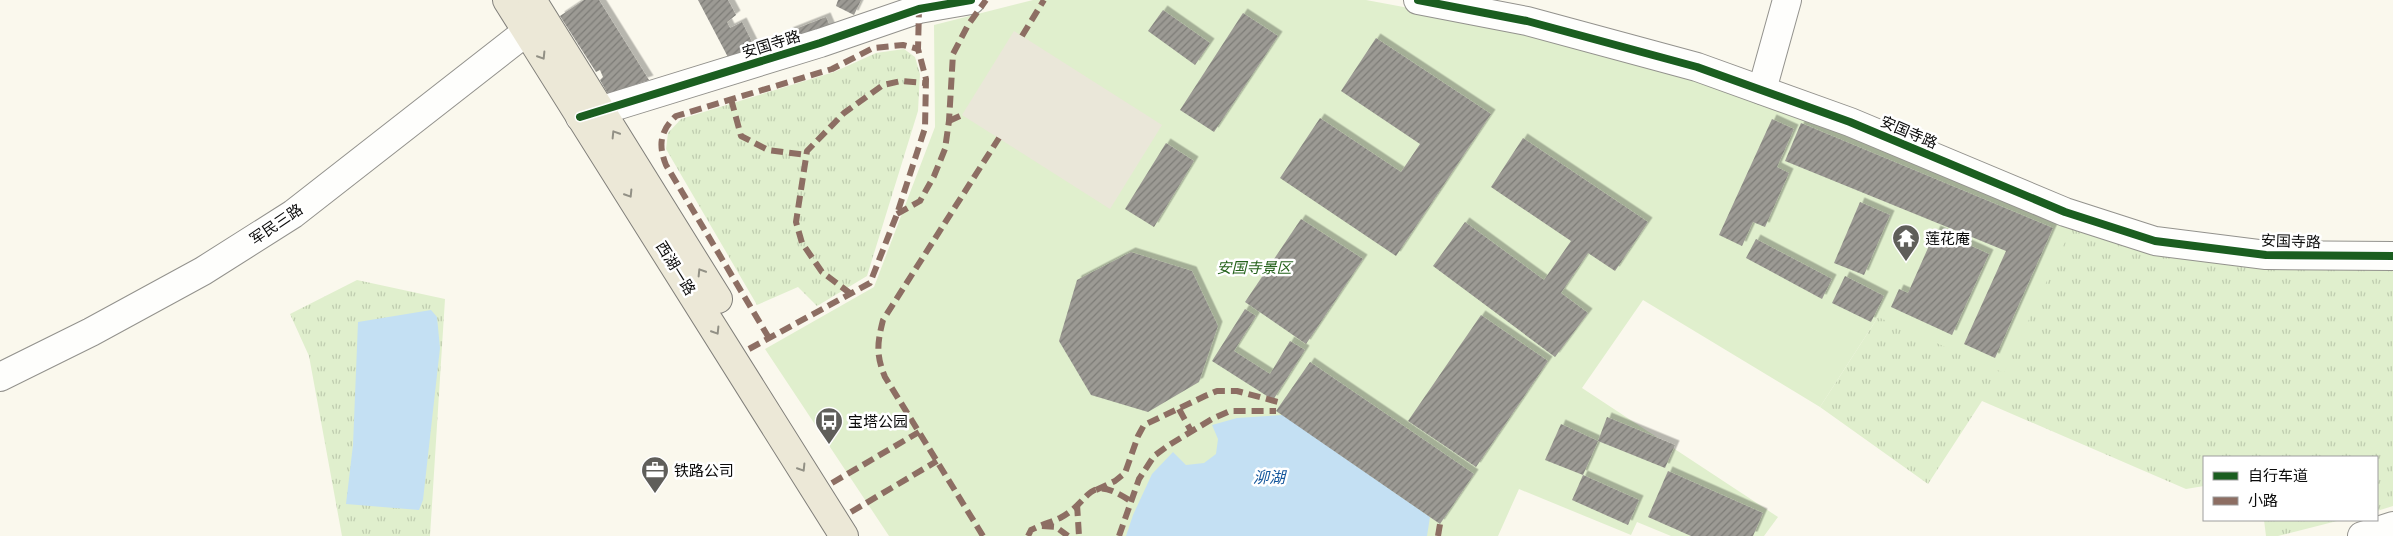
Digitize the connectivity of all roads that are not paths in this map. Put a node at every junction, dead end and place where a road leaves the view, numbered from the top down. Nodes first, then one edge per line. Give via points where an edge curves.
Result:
1 (507, 0) edge
2 (532, 0) edge
3 (971, 0) edge
4 (1418, 0) edge
5 (1787, 0) edge
6 (526, 32) junction
7 (1762, 90) junction
8 (590, 114) junction
9 (2393, 256) edge
10 (0, 377) edge
11 (2393, 526) edge
12 (844, 536) edge
13 (866, 536) edge
14 (2362, 536) edge

1 - 6 main road, 西湖一路
2 - 8 main road, 西湖一路
3 - 8 street, 安国寺路 via 920,9
4 - 7 street, 安国寺路 via 1527,21 1697,67
5 - 7 street
6 -> 8 main road, 西湖一路
6 - 10 street, 军民三路 via 293,214 203,271
7 - 9 street, 安国寺路 via 1850,122 2065,212 2155,241 2266,255
8 -> 12 main road, 西湖一路
13 -> 8 main road, 西湖一路
11 - 14 street

